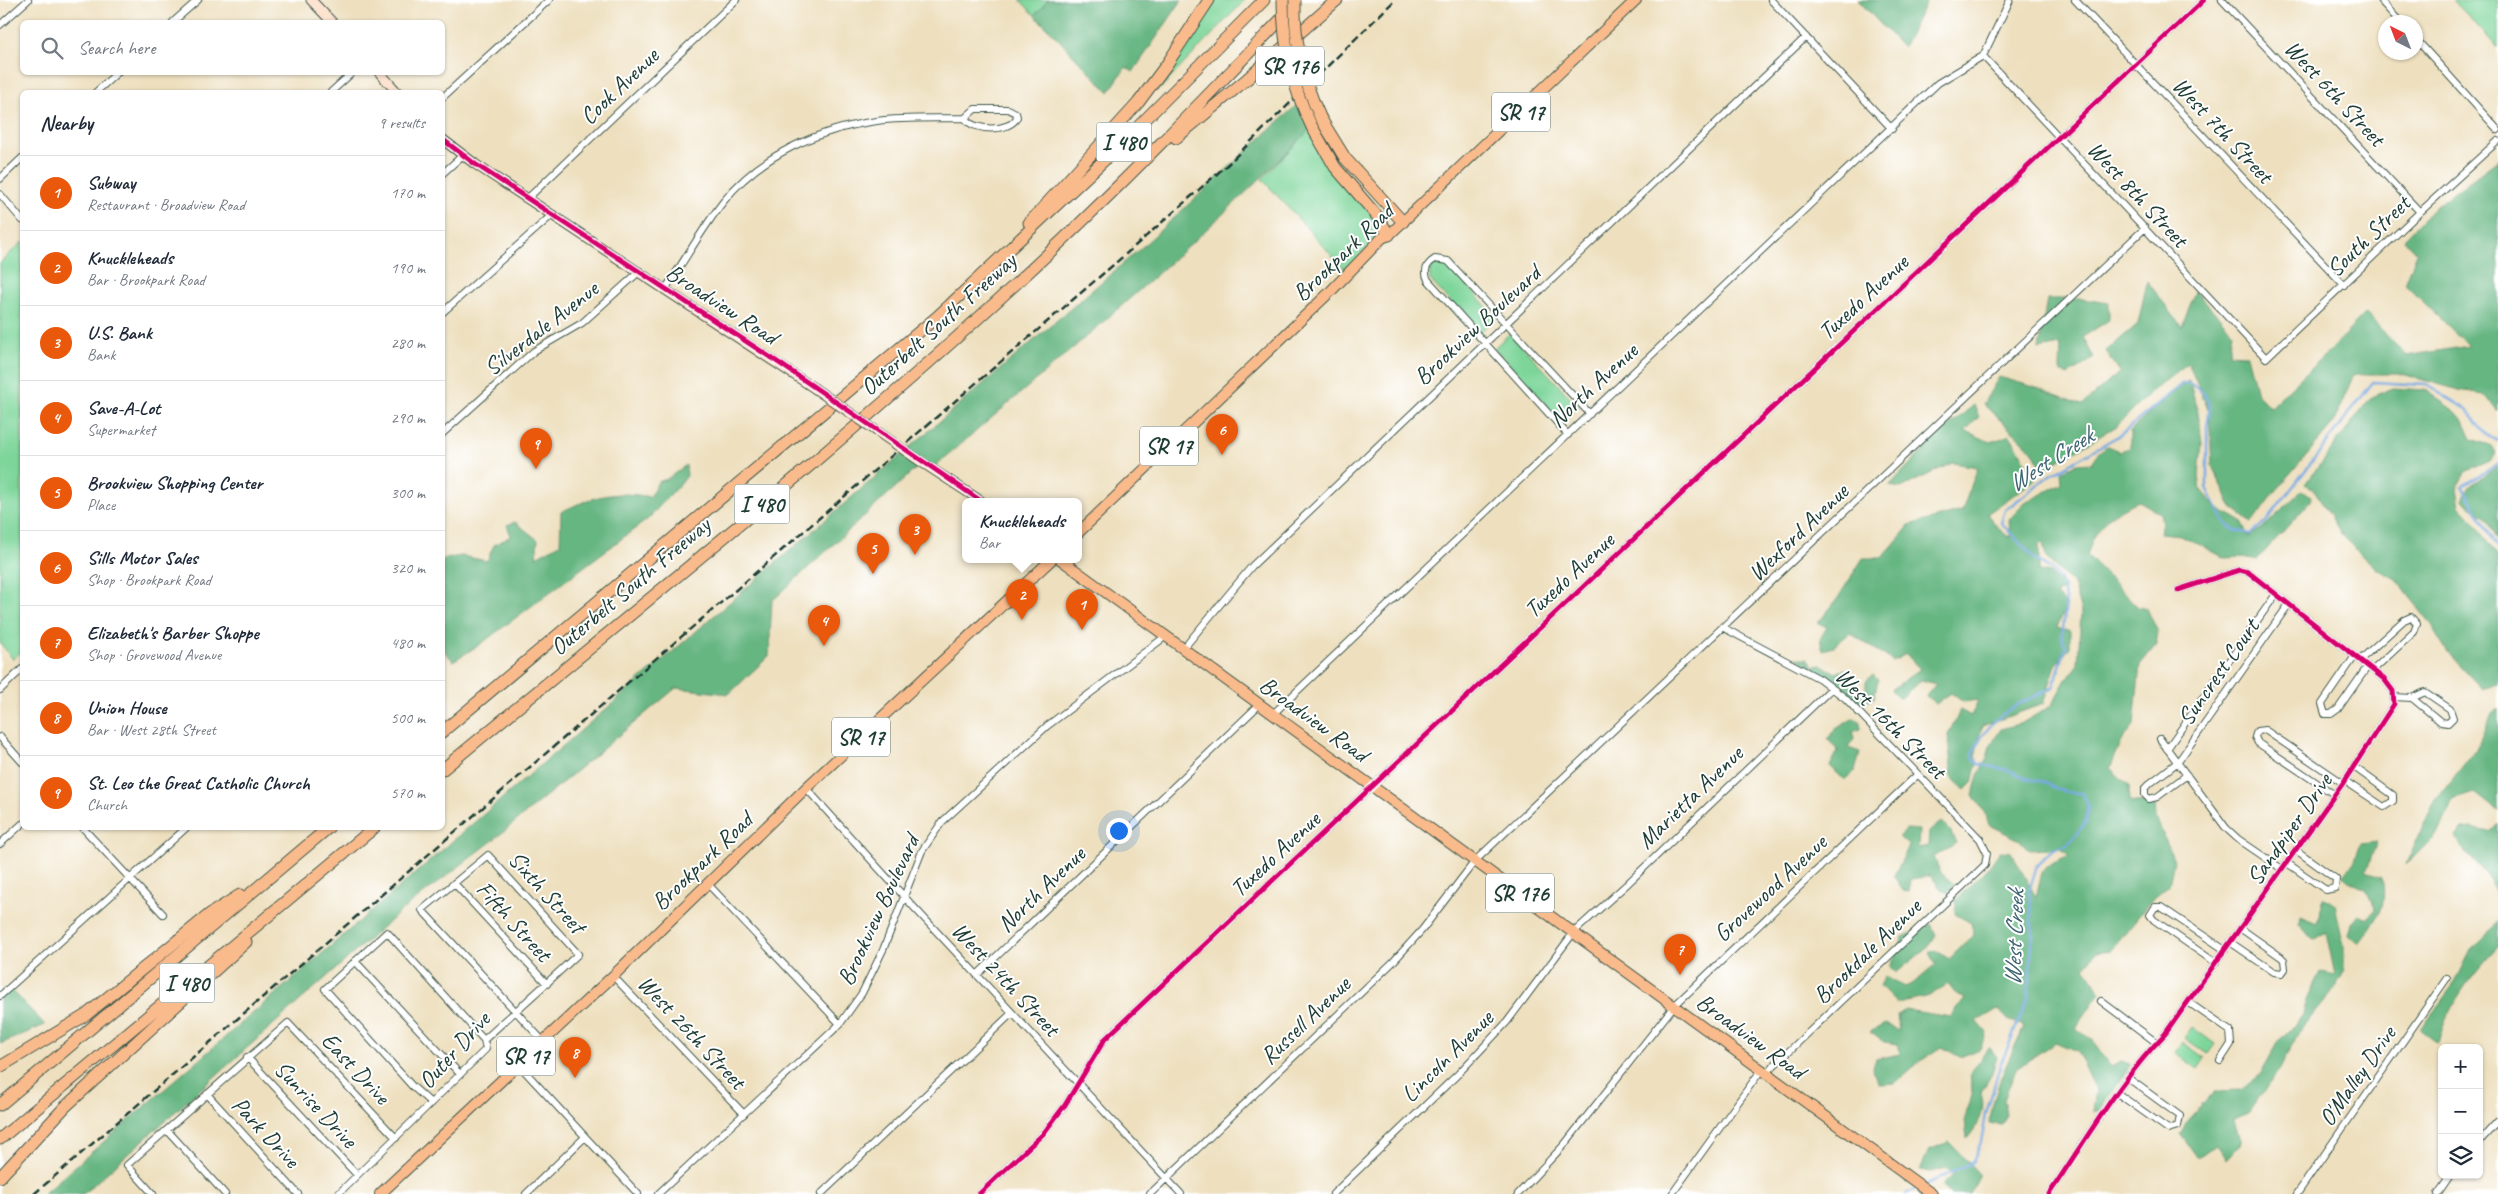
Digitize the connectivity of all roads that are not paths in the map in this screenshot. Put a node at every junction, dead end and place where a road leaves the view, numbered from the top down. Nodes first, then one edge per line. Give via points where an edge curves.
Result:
1 (28, 0) edge
2 (198, 0) edge
3 (312, 0) edge
4 (549, 0) edge
5 (736, 0) edge
6 (1209, 0) edge
7 (1264, 0) edge
8 (1284, 0) edge
9 (1295, 0) edge
10 (1300, 0) edge
11 (1337, 0) edge
12 (1636, 0) edge
13 (1771, 0) edge
14 (2010, 0) edge
15 (2076, 0) edge
16 (2204, 0) edge
17 (2222, 0) edge
18 (2380, 0) edge
19 (2394, 15) edge
20 (175, 20) edge
21 (330, 20) edge
22 (0, 25) edge
23 (1806, 37) junction
24 (2423, 47) edge
25 (1983, 56) junction
26 (2135, 64) junction
27 (115, 75) edge
28 (350, 75) edge
29 (382, 75) edge
30 (98, 90) edge
31 (333, 90) edge
32 (395, 90) edge
33 (445, 95) edge
34 (965, 118) junction
35 (1892, 129) junction
36 (2498, 130) edge
37 (2058, 136) junction
38 (445, 141) edge
39 (2498, 141) edge
40 (463, 155) junction
41 (20, 160) edge
42 (445, 171) edge
43 (1134, 172) junction
44 (0, 179) edge
45 (0, 194) edge
46 (528, 198) junction
47 (2420, 212) junction
48 (553, 214) junction
49 (20, 218) edge
50 (1403, 222) junction
51 (2145, 228) junction
52 (1389, 235) junction
53 (640, 271) junction
54 (979, 278) junction
55 (2344, 285) junction
56 (666, 288) junction
57 (445, 310) edge
58 (1508, 322) junction
59 (1484, 344) junction
60 (2266, 358) joint
61 (1590, 414) junction
62 (445, 431) edge
63 (1568, 434) junction
64 (976, 498) edge
65 (1082, 529) edge
66 (1048, 563) edge
67 (1066, 563) edge
68 (2178, 590) dead end
69 (2276, 594) junction
70 (2288, 604) junction
71 (1724, 628) junction
72 (1166, 636) junction
73 (1183, 648) junction
74 (2358, 658) junction
75 (2370, 668) junction
76 (20, 671) edge
77 (1832, 688) junction
78 (0, 690) edge
79 (2394, 697) junction
80 (2412, 698) junction
81 (1260, 704) junction
82 (1273, 714) junction
83 (445, 730) edge
84 (0, 737) edge
85 (2160, 739) dead end
86 (2168, 749) junction
87 (20, 760) edge
88 (2178, 762) junction
89 (2354, 767) junction
90 (445, 768) edge
91 (1917, 775) junction
92 (2187, 775) junction
93 (2344, 782) junction
94 (1372, 785) junction
95 (806, 788) junction
96 (2335, 795) junction
97 (20, 826) edge
98 (85, 830) edge
99 (184, 830) edge
100 (326, 830) edge
101 (372, 830) edge
102 (0, 844) edge
103 (2296, 850) junction
104 (1987, 853) joint
105 (1475, 861) junction
106 (2287, 862) junction
107 (2282, 869) junction
108 (130, 879) junction
109 (265, 880) junction
110 (454, 883) junction
111 (707, 883) junction
112 (902, 896) junction
113 (278, 906) junction
114 (163, 914) dead end
115 (2240, 928) junction
116 (1574, 932) junction
117 (2230, 942) junction
118 (2225, 950) junction
119 (578, 954) joint
120 (355, 961) junction
121 (2216, 963) junction
122 (977, 975) junction
123 (613, 976) junction
124 (2447, 978) dead end
125 (547, 984) junction
126 (0, 996) edge
127 (2101, 1001) dead end
128 (2188, 1002) junction
129 (1674, 1006) junction
130 (515, 1012) junction
131 (1012, 1013) junction
132 (840, 1024) junction
133 (484, 1040) junction
134 (543, 1041) junction
135 (2157, 1043) junction
136 (247, 1057) junction
137 (2220, 1061) dead end
138 (518, 1064) junction
139 (0, 1067) edge
140 (1764, 1071) junction
141 (460, 1073) junction
142 (2128, 1078) junction
143 (1078, 1084) junction
144 (2117, 1093) junction
145 (207, 1094) junction
146 (431, 1102) junction
147 (0, 1105) edge
148 (744, 1114) junction
149 (2498, 1121) edge
150 (168, 1131) junction
151 (396, 1138) junction
152 (584, 1138) junction
153 (2483, 1138) edge
154 (0, 1139) edge
155 (357, 1175) junction
156 (0, 1177) edge
157 (1166, 1178) junction
158 (2448, 1179) edge
159 (341, 1193) edge
160 (153, 1194) edge
161 (225, 1194) edge
162 (298, 1194) edge
163 (380, 1194) edge
164 (526, 1194) edge
165 (638, 1194) edge
166 (658, 1194) edge
167 (821, 1194) edge
168 (979, 1194) edge
169 (1150, 1194) edge
170 (1181, 1194) edge
171 (1333, 1194) edge
172 (1518, 1194) edge
173 (1672, 1194) edge
174 (1932, 1194) edge
175 (2049, 1194) edge
176 (2298, 1194) edge
177 (2438, 1194) edge

1 - 22 street
2 - 20 street
3 - 21 main road
4 - 33 street
5 - 46 street, Cook Avenue
6 - 54 highway via 1130,113
7 - 54 highway, Outerbelt South Freeway / I 480 via 1114,151
8 - 52 highway, SR 176, bridge via 1288,60 1299,99 1335,167 1378,217
9 - 50 highway, SR 176, bridge via 1300,54 1309,90 1321,119 1333,142 1356,172
10 - 43 highway, Outerbelt South Freeway / I 480
11 - 43 highway
12 - 50 main road, Brookpark Road / SR 17
13 - 23 street
14 - 25 street
15 - 26 street, West 7th Street
16 - 26 street, Tuxedo Avenue
17 - 47 street, West 6th Street
18 - 19 street
23 - 35 street
23 - 58 street, Brookview Boulevard
24 - 36 street
25 - 35 street, North Avenue via 1938,83
25 - 37 street, West 8th Street
26 - 37 street, Tuxedo Avenue
26 - 55 street, West 7th Street
27 - 30 street
28 - 31 street
29 - 32 main road
34 - 34 street via 977,127 1006,127 1017,117 1013,110 1008,109 976,109
34 - 56 street via 878,121 816,136 786,149 756,170 723,202
35 - 61 street, North Avenue
37 - 51 street, West 8th Street
37 - 94 street, Tuxedo Avenue
38 - 40 main road, Broadview Road
39 - 47 street, South Street
40 - 42 street
40 - 46 main road, Broadview Road
41 - 44 street
43 - 90 highway, Outerbelt South Freeway / I 480 via 970,325 839,440
45 - 49 street
46 - 48 main road, Broadview Road
47 - 55 street, South Street
48 - 53 main road, Broadview Road
48 - 57 street
50 - 52 main road, Brookpark Road / SR 17
51 - 60 street, West 8th Street
51 - 71 street, Wexford Avenue
52 - 65 main road, Brookpark Road / SR 17 via 1382,238 1331,291
53 - 56 main road, Broadview Road
53 - 62 street, Silverdale Avenue via 582,323 534,351
54 - 83 highway, Outerbelt South Freeway / I 480 via 826,413
55 - 60 street, South Street
56 - 64 main road, Broadview Road, bridge
58 - 59 street, Brookview Boulevard
58 - 59 street via 1448,260 1430,262 1425,274 1428,280
58 - 61 street
59 - 63 street
59 - 73 street, Brookview Boulevard via 1252,566
61 - 63 street, North Avenue
63 - 82 street, North Avenue
66 - 95 main road, Brookpark Road / SR 17
67 - 72 main road, Broadview Road / SR 176
68 - 69 street via 2239,570 2248,572
69 - 70 street
69 - 86 street
70 - 74 street
70 - 88 street, Suncrest Court
71 - 77 street, West 16th Street
71 - 105 street, Wexford Avenue
72 - 73 main road, Broadview Road / SR 176
72 - 112 street, Brookview Boulevard via 1047,726 942,822 922,851
73 - 81 main road, Broadview Road / SR 176
74 - 75 street
74 - 75 street via 2322,704 2325,714 2338,709
74 - 75 street via 2404,620 2414,618 2417,624 2414,632
75 - 79 street via 2390,685
76 - 78 street
77 - 91 street, West 16th Street
77 - 116 street, Marietta Avenue
79 - 80 street
79 - 89 street, Sandpiper Drive via 2392,709
80 - 80 street via 2441,722 2448,723 2453,718 2450,709 2425,692
81 - 82 main road, Broadview Road / SR 176
81 - 122 street, North Avenue
82 - 94 main road, Broadview Road / SR 176
84 - 87 street
85 - 86 street
86 - 88 street
88 - 92 street
88 - 92 street, Suncrest Court via 2148,784 2144,791 2146,798 2157,797
89 - 93 street, Sandpiper Drive
89 - 93 street via 2393,795 2394,801 2384,807
91 - 104 street, West 16th Street via 1980,839
91 - 129 street, Grovewood Avenue
92 - 107 street via 2226,828
93 - 96 street, Sandpiper Drive
93 - 96 street via 2265,730 2257,732 2258,742
94 - 105 main road, Broadview Road / SR 176
94 - 143 street, Tuxedo Avenue via 1105,1039
95 - 111 main road, Brookpark Road / SR 17
95 - 112 street, West 24th Street
96 - 103 street, Sandpiper Drive
97 - 102 street
98 - 108 street
99 - 108 street
100 - 109 highway, I 480
101 - 113 highway, I 480
103 - 106 street, Sandpiper Drive
103 - 106 street via 2336,879 2335,888 2326,890
104 - 140 street, Brookdale Avenue via 1985,865
105 - 116 main road, Broadview Road / SR 176
105 - 157 street, Russell Avenue via 1392,963
106 - 107 street, Sandpiper Drive
107 - 115 street, Sandpiper Drive
108 - 114 street
108 - 126 street
109 - 139 highway via 210,914 86,1015
109 - 147 highway, I 480
110 - 119 street, Sixth Street via 488,855
110 - 125 street, Fifth Street
110 - 130 street via 422,910
111 - 123 main road, Brookpark Road / SR 17
111 - 132 street
112 - 122 street, West 24th Street
112 - 132 street, Brookview Boulevard via 883,950 862,994
113 - 154 highway, I 480
113 - 156 highway via 218,970 65,1107
115 - 117 street, Sandpiper Drive
115 - 117 street via 2281,957 2286,964 2285,969 2282,973 2274,972
116 - 129 main road, Broadview Road / SR 176
116 - 171 street, Lincoln Avenue via 1507,1022 1458,1075
117 - 118 street, Sandpiper Drive
118 - 121 street, Sandpiper Drive
118 - 121 street via 2161,907 2152,909 2150,916 2154,920
119 - 125 street, Outer Drive
120 - 133 street via 387,932
120 - 141 street
120 - 146 street via 325,989 412,1086
121 - 128 street, Sandpiper Drive
122 - 131 street, West 24th Street
123 - 134 main road, Brookpark Road / SR 17
123 - 148 street, West 26th Street
124 - 176 street, O'Malley Drive
125 - 130 street, Outer Drive
127 - 135 street
128 - 135 street, Sandpiper Drive
128 - 137 street via 2230,1031 2231,1044
129 - 140 main road, Broadview Road / SR 176
129 - 172 street, Grovewood Avenue via 1564,1145
130 - 133 street, Outer Drive
130 - 134 street
131 - 143 street, West 24th Street
131 - 167 street
132 - 148 street, Brookview Boulevard
133 - 141 street, Outer Drive via 486,1049
134 - 138 main road, Brookpark Road / SR 17
135 - 142 street, Sandpiper Drive
136 - 145 street
136 - 151 street, East Drive via 288,1023
136 - 155 street, Sunrise Drive
138 - 152 street
138 - 163 main road, Brookpark Road / SR 17
140 - 173 street, Brookdale Avenue
140 - 174 main road, Broadview Road / SR 176
141 - 146 street, Outer Drive
142 - 144 street, Sandpiper Drive
142 - 144 street via 2180,1116 2178,1126 2168,1129
143 - 157 street, West 24th Street
143 - 168 street, Tuxedo Avenue via 1043,1134
144 - 175 street, Sandpiper Drive
145 - 150 street
145 - 162 street, Park Drive
146 - 151 street, Outer Drive
148 - 166 street, Brookview Boulevard
149 - 153 street
150 - 160 street via 127,1166
150 - 161 street
151 - 155 street, Outer Drive
152 - 164 street
152 - 165 street
155 - 159 street, Outer Drive
157 - 169 street, Russell Avenue
157 - 170 street, West 24th Street
158 - 177 street

